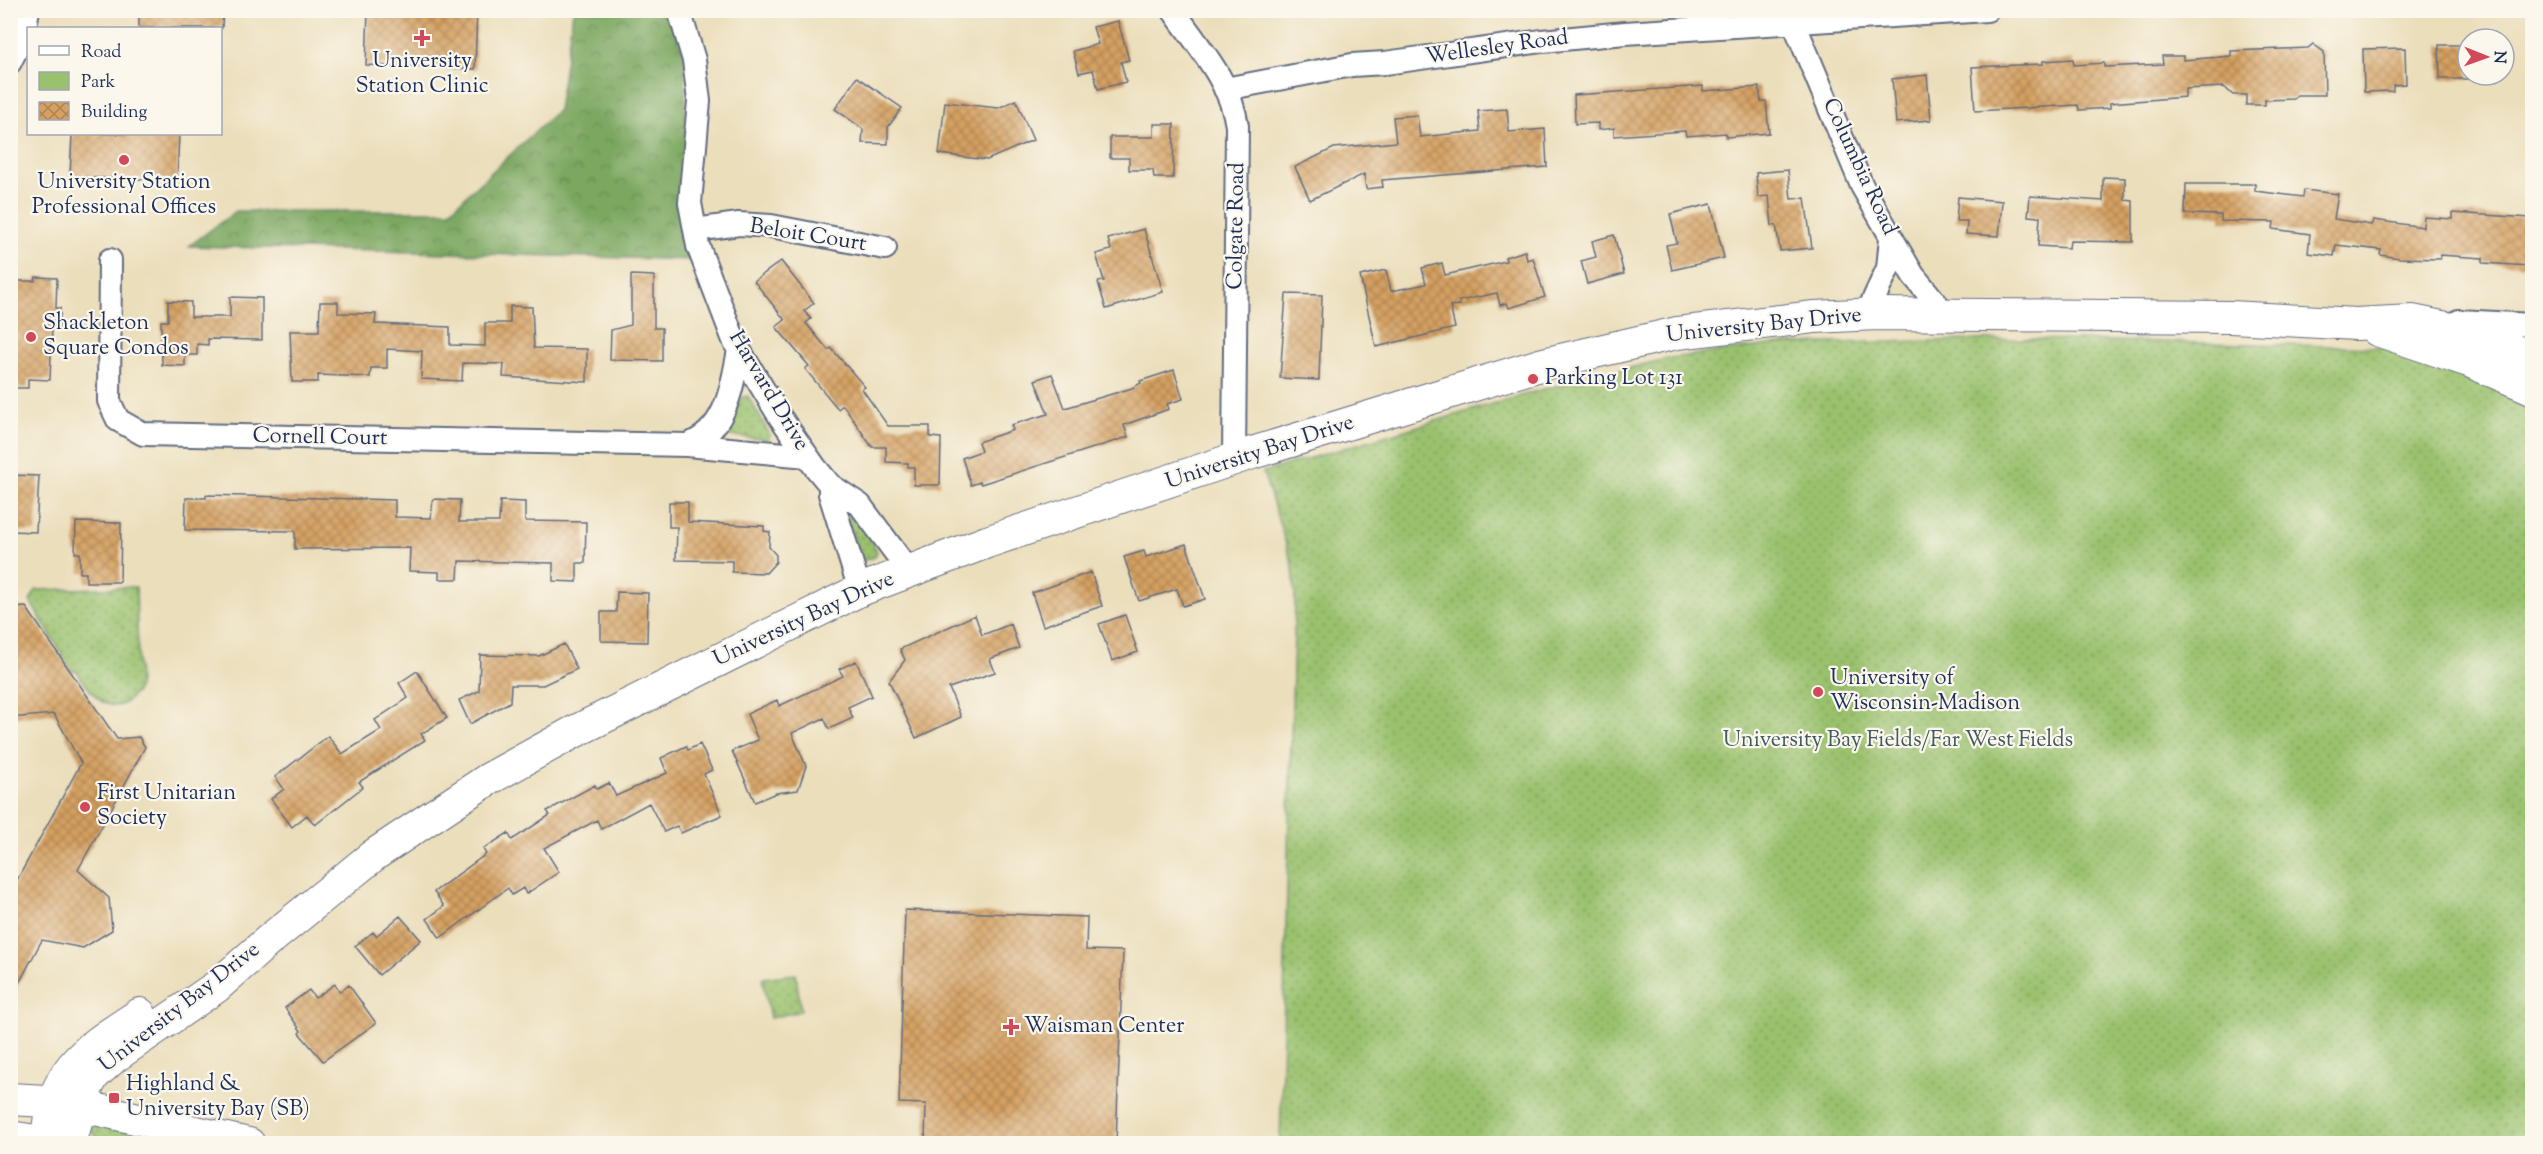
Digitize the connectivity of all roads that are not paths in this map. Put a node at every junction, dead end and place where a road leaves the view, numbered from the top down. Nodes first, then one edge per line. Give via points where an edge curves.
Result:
1 (28, 10) edge
2 (679, 10) edge
3 (1173, 10) edge
4 (1987, 10) edge
5 (1791, 17) edge
6 (10, 62) edge
7 (1225, 89) junction
8 (695, 230) junction
9 (1891, 238) junction
10 (885, 248) dead end
11 (110, 260) dead end
12 (1867, 314) junction
13 (1946, 314) junction
14 (2421, 322) junction
15 (2356, 324) junction
16 (2532, 325) edge
17 (739, 350) junction
18 (2532, 358) edge
19 (2532, 388) edge
20 (687, 445) junction
21 (807, 456) junction
22 (1234, 460) junction
23 (830, 485) junction
24 (909, 571) junction
25 (860, 590) junction
26 (10, 1099) edge
27 (66, 1103) junction
28 (10, 1137) edge
29 (57, 1143) edge
30 (249, 1143) edge

1 - 6 street via 23,36
2 - 8 street, Harvard Drive via 694,60 699,101 690,202
3 - 7 street, Colgate Road
4 - 5 street, Wellesley Road
5 - 7 street, Wellesley Road via 1542,41 1353,65
5 - 9 street, Columbia Road via 1862,186
7 - 22 street, Colgate Road via 1235,114 1239,176
8 - 10 street, Beloit Court via 739,224 771,226
8 - 17 street, Harvard Drive
9 - 12 street via 1885,277
9 - 13 street, Columbia Road via 1913,275
11 - 20 street, Cornell Court via 109,402 118,420 143,434
12 - 13 street, University Bay Drive
12 - 22 street, University Bay Drive via 1677,333 1543,364
13 - 15 street, University Bay Drive via 2231,317
14 - 15 street, University Bay Drive
14 - 16 street, University Bay Drive
14 - 18 street, University Bay Drive via 2476,334
15 - 19 street, University Bay Drive via 2469,361
17 - 20 street via 729,398 721,414 704,437
17 - 21 street, Harvard Drive
20 - 21 street, Cornell Court
21 - 23 street, Harvard Drive
22 - 24 street, University Bay Drive
23 - 24 street, Harvard Drive via 860,505
23 - 25 street, Harvard Drive
24 - 25 street, University Bay Drive
25 - 27 street, University Bay Drive via 572,733 487,780 374,855 216,987 104,1065
26 - 27 street
27 - 29 street, University Bay Drive
27 - 30 street
28 - 29 street, University Bay Drive

